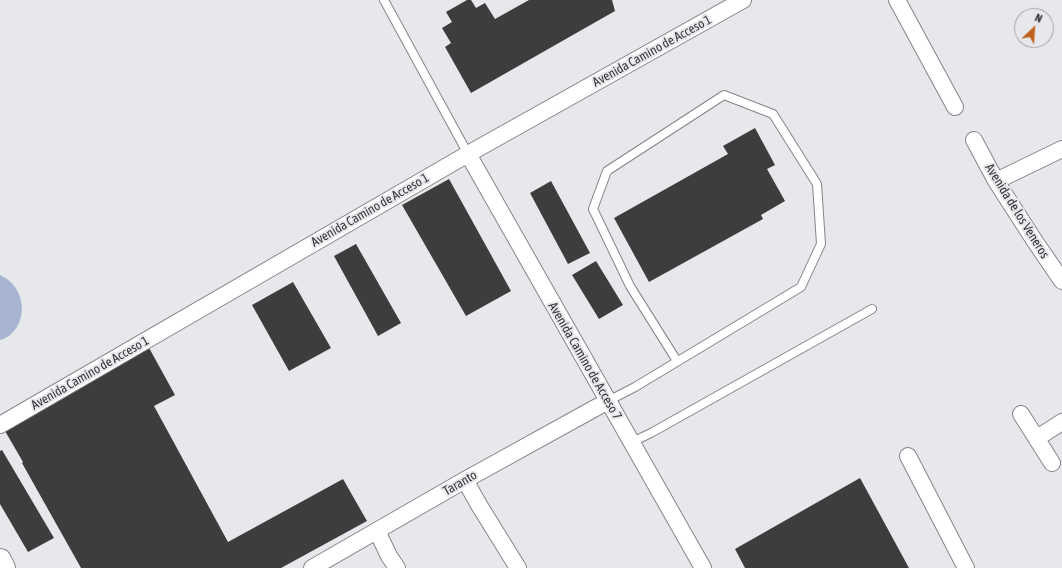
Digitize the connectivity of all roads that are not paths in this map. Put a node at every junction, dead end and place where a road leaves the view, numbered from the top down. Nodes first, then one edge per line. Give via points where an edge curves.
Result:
1 (384, 0) edge
2 (743, 0) edge
3 (896, 0) edge
4 (954, 107) dead end
5 (974, 140) dead end
6 (1062, 149) edge
7 (468, 154) junction
8 (996, 181) junction
9 (1062, 280) edge
10 (872, 309) dead end
11 (677, 361) junction
12 (608, 401) junction
13 (1021, 414) dead end
14 (1062, 422) edge
15 (0, 425) edge
16 (1036, 438) junction
17 (632, 442) junction
18 (908, 456) dead end
19 (1052, 463) dead end
20 (465, 480) junction
21 (377, 531) junction
22 (0, 560) edge
23 (4, 568) edge
24 (312, 568) edge
25 (397, 568) edge
26 (518, 568) edge
27 (703, 568) edge
28 (966, 568) edge

1 - 7 lane
2 - 7 street, Avenida Camino de Acceso 1
3 - 4 street
5 - 8 street, Avenida de los Veneros
6 - 8 street
7 - 12 street, Avenida Camino de Acceso 7
7 - 15 street, Avenida Camino de Acceso 1
8 - 9 street, Avenida de los Veneros
10 - 17 lane
11 - 11 lane via 801,287 821,244 817,184 773,114 724,94 607,171 592,209 630,286
11 - 12 lane
12 - 17 street, Avenida Camino de Acceso 7
12 - 20 street, Taranto
13 - 16 street
14 - 16 street
16 - 19 street
17 - 27 street, Avenida Camino de Acceso 7
18 - 28 street
20 - 21 street, Taranto
20 - 26 street
21 - 24 street, Taranto
21 - 25 street
22 - 23 main road

